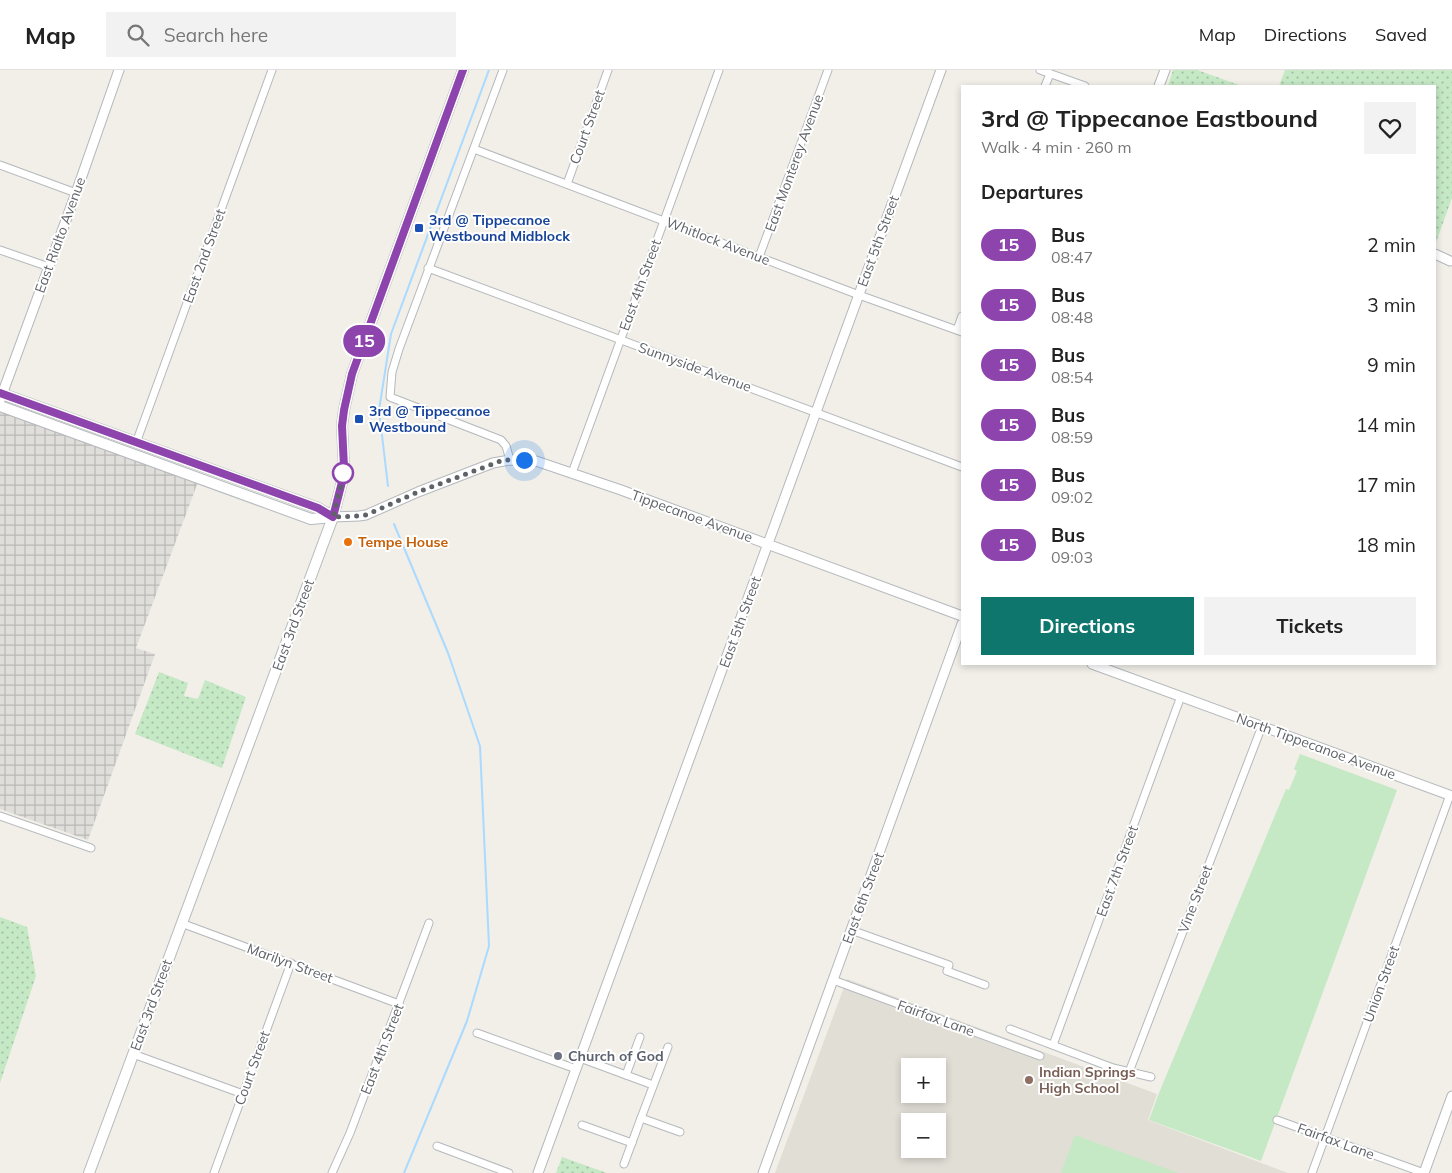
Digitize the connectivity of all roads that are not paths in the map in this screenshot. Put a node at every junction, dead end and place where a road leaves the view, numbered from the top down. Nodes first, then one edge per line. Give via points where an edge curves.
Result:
1 (119, 70) edge
2 (272, 70) edge
3 (463, 70) edge
4 (503, 70) edge
5 (608, 70) edge
6 (718, 70) edge
7 (828, 70) edge
8 (940, 70) edge
9 (1040, 70) edge
10 (1165, 70) edge
11 (1050, 74) junction
12 (1045, 85) edge
13 (1082, 85) edge
14 (1159, 85) edge
15 (474, 149) junction
16 (0, 165) edge
17 (567, 184) junction
18 (76, 193) junction
19 (664, 221) junction
20 (0, 250) edge
21 (1436, 254) edge
22 (760, 257) junction
23 (1451, 261) edge
24 (48, 267) junction
25 (428, 268) junction
26 (859, 295) junction
27 (960, 331) edge
28 (620, 340) junction
29 (1, 395) edge
30 (0, 406) edge
31 (816, 412) junction
32 (136, 443) junction
33 (132, 454) junction
34 (510, 460) junction
35 (961, 467) edge
36 (572, 473) junction
37 (333, 517) junction
38 (768, 544) junction
39 (961, 616) edge
40 (961, 627) edge
41 (1095, 665) edge
42 (1181, 696) junction
43 (1262, 726) junction
44 (1451, 796) edge
45 (0, 816) edge
46 (91, 848) dead end
47 (181, 923) junction
48 (429, 923) dead end
49 (851, 930) junction
50 (291, 963) junction
51 (833, 980) junction
52 (985, 985) dead end
53 (399, 1004) junction
54 (1010, 1029) dead end
55 (477, 1033) dead end
56 (640, 1037) dead end
57 (1053, 1045) junction
58 (668, 1047) dead end
59 (133, 1054) junction
60 (1040, 1056) dead end
61 (580, 1058) junction
62 (576, 1069) junction
63 (1129, 1072) junction
64 (626, 1075) junction
65 (1151, 1077) dead end
66 (653, 1085) junction
67 (243, 1094) junction
68 (1452, 1096) edge
69 (640, 1118) junction
70 (1277, 1120) dead end
71 (582, 1125) dead end
72 (680, 1132) dead end
73 (1325, 1137) junction
74 (632, 1143) junction
75 (437, 1146) dead end
76 (624, 1164) dead end
77 (89, 1173) edge
78 (214, 1173) edge
79 (332, 1173) edge
80 (509, 1173) edge
81 (538, 1173) edge
82 (764, 1173) edge
83 (1312, 1173) edge
84 (1424, 1173) edge

1 - 18 street, East Rialto Avenue
2 - 32 street, East 2nd Street
3 - 37 main road, East 3rd Street via 352,374 342,426 344,467
4 - 15 street
5 - 17 street, Court Street
6 - 19 street, East 4th Street
7 - 22 street, East Monterey Avenue
8 - 26 street, East 5th Street
9 - 11 street
10 - 14 street
11 - 12 street
11 - 13 street
15 - 17 street, Whitlock Avenue
15 - 25 street
16 - 18 street
17 - 19 street, Whitlock Avenue
18 - 24 street, East Rialto Avenue
19 - 22 street, Whitlock Avenue
19 - 28 street, East 4th Street
20 - 24 street
21 - 23 street
22 - 26 street, Whitlock Avenue
24 - 29 street, East Rialto Avenue
25 - 28 street, Sunnyside Avenue
25 - 34 street via 392,372 390,397 501,440
26 - 27 street, Whitlock Avenue
26 - 31 street, East 5th Street
28 - 31 street, Sunnyside Avenue
28 - 36 street, East 4th Street
29 - 32 main road
30 - 33 main road
31 - 35 street, Sunnyside Avenue
31 - 38 street, East 5th Street
32 - 33 main road
32 - 37 main road via 318,508
33 - 37 main road via 310,519
34 - 36 street, Tippecanoe Avenue via 536,461
34 - 37 street, Tippecanoe Avenue via 418,492 366,515
36 - 38 street, Tippecanoe Avenue
37 - 47 main road, East 3rd Street
38 - 39 street, Tippecanoe Avenue
38 - 61 street, East 5th Street
40 - 49 street, East 6th Street
41 - 42 street
42 - 43 street, North Tippecanoe Avenue
42 - 57 street, East 7th Street
43 - 44 street, North Tippecanoe Avenue
43 - 63 street, Vine Street
44 - 73 street, Union Street
45 - 46 street
47 - 50 street, Marilyn Street
47 - 59 main road, East 3rd Street
48 - 53 street, East 4th Street
49 - 51 street, East 6th Street
49 - 52 street via 949,965 947,971
50 - 53 street, Marilyn Street
50 - 67 street, Court Street
51 - 60 street, Fairfax Lane
51 - 82 street, East 6th Street
53 - 79 street, East 4th Street
54 - 57 street
55 - 62 street
56 - 64 street
57 - 63 street
58 - 66 street
59 - 67 street
59 - 77 main road, East 3rd Street
61 - 62 street, East 5th Street
61 - 64 street
62 - 81 street, East 5th Street
63 - 65 street
64 - 66 street
66 - 69 street
67 - 78 street, Court Street
68 - 84 street
69 - 72 street
69 - 74 street
70 - 73 street, Fairfax Lane
71 - 74 street
73 - 83 street, Union Street
73 - 84 street, Fairfax Lane
74 - 76 street
75 - 80 street

